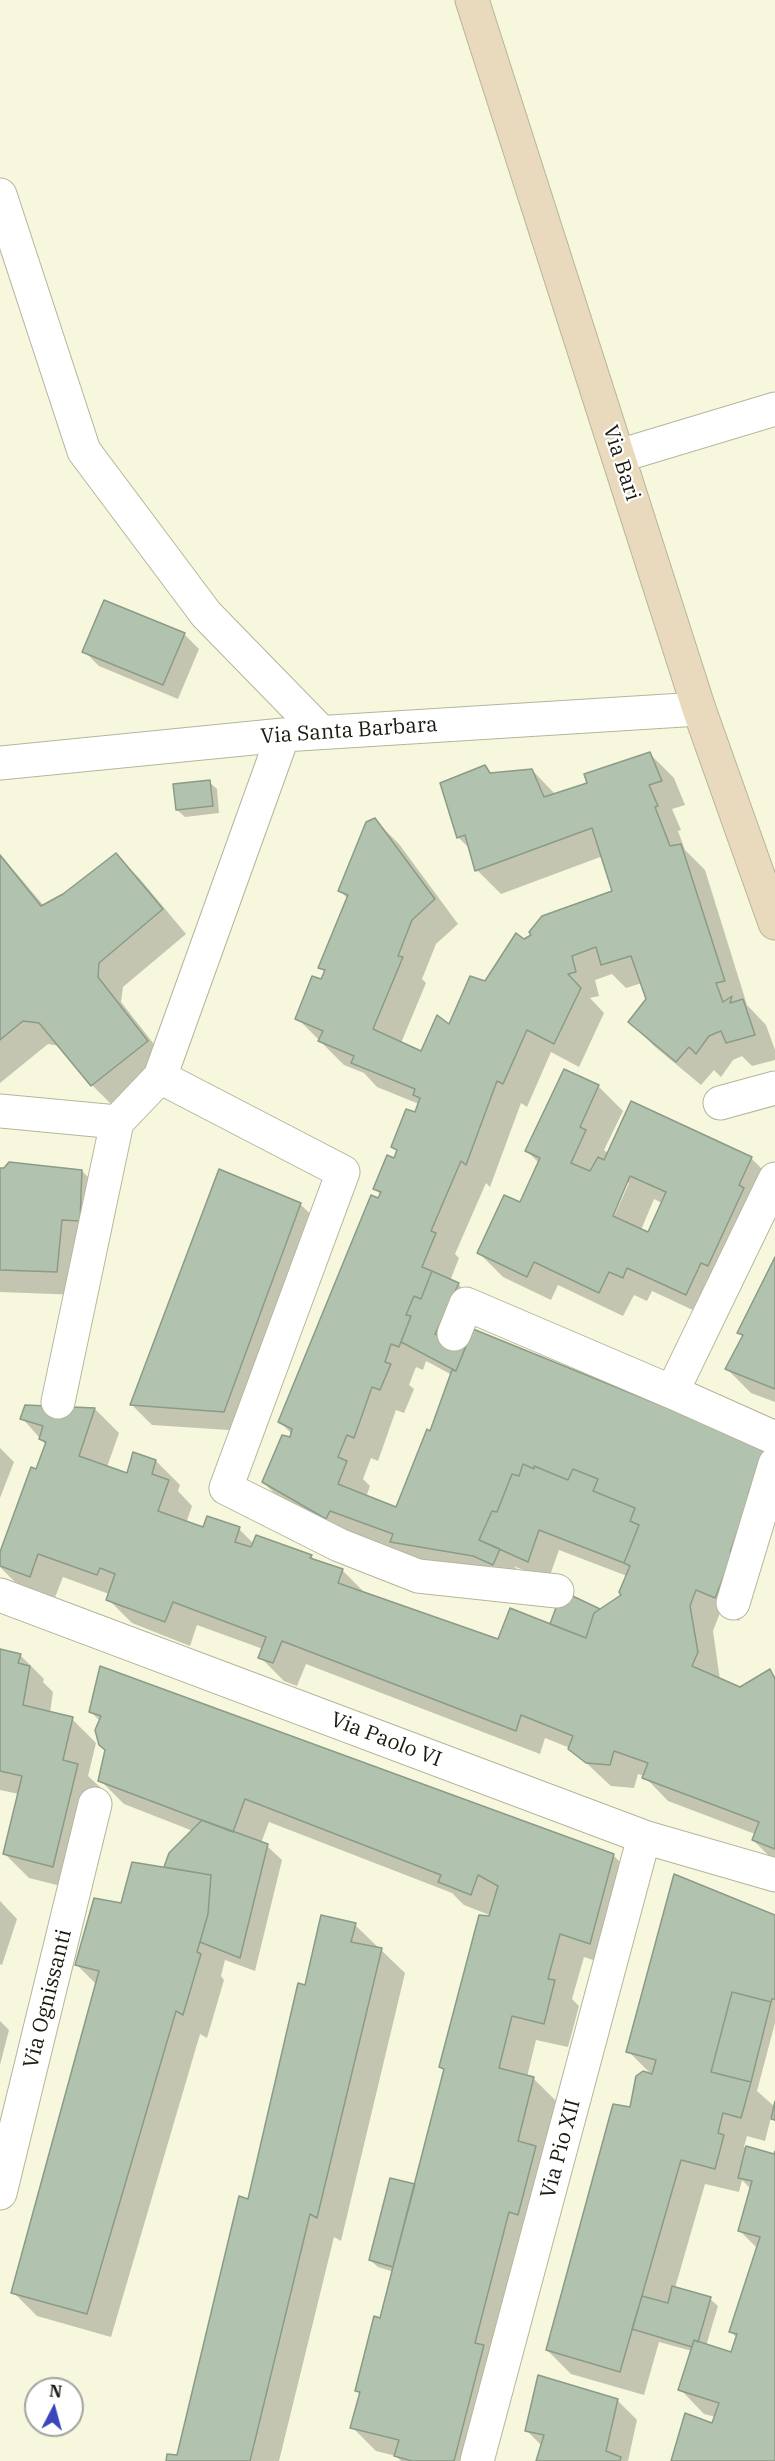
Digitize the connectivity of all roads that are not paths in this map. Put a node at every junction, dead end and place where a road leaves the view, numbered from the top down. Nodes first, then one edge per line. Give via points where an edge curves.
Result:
1 (472, 0) edge
2 (0, 195) edge
3 (775, 409) edge
4 (619, 456) junction
5 (699, 709) junction
6 (321, 732) junction
7 (283, 735) junction
8 (0, 763) edge
9 (775, 923) edge
10 (160, 1077) junction
11 (775, 1088) edge
12 (720, 1102) dead end
13 (0, 1111) edge
14 (117, 1122) junction
15 (775, 1179) edge
16 (454, 1334) dead end
17 (672, 1392) junction
18 (58, 1402) dead end
19 (775, 1438) edge
20 (775, 1464) edge
21 (557, 1591) dead end
22 (0, 1595) edge
23 (733, 1603) dead end
24 (95, 1804) dead end
25 (644, 1837) junction
26 (775, 1875) edge
27 (0, 2193) edge
28 (477, 2461) edge

1 - 4 main road, Via Bari
2 - 6 street via 84,451 206,614
3 - 4 street
4 - 5 main road, Via Bari
5 - 6 street, Via Santa Barbara
5 - 9 main road, Via Bari
6 - 7 street, Via Santa Barbara
7 - 8 street, Via Santa Barbara
7 - 10 street
10 - 14 street
10 - 21 street via 343,1172 226,1488 339,1545 418,1576
11 - 12 street
13 - 14 street
14 - 18 street
15 - 17 street
16 - 17 street via 466,1304
17 - 19 street
20 - 23 street
22 - 25 street, Via Paolo VI
24 - 27 street, Via Ognissanti
25 - 26 street, Via Paolo VI
25 - 28 street, Via Pio XII

